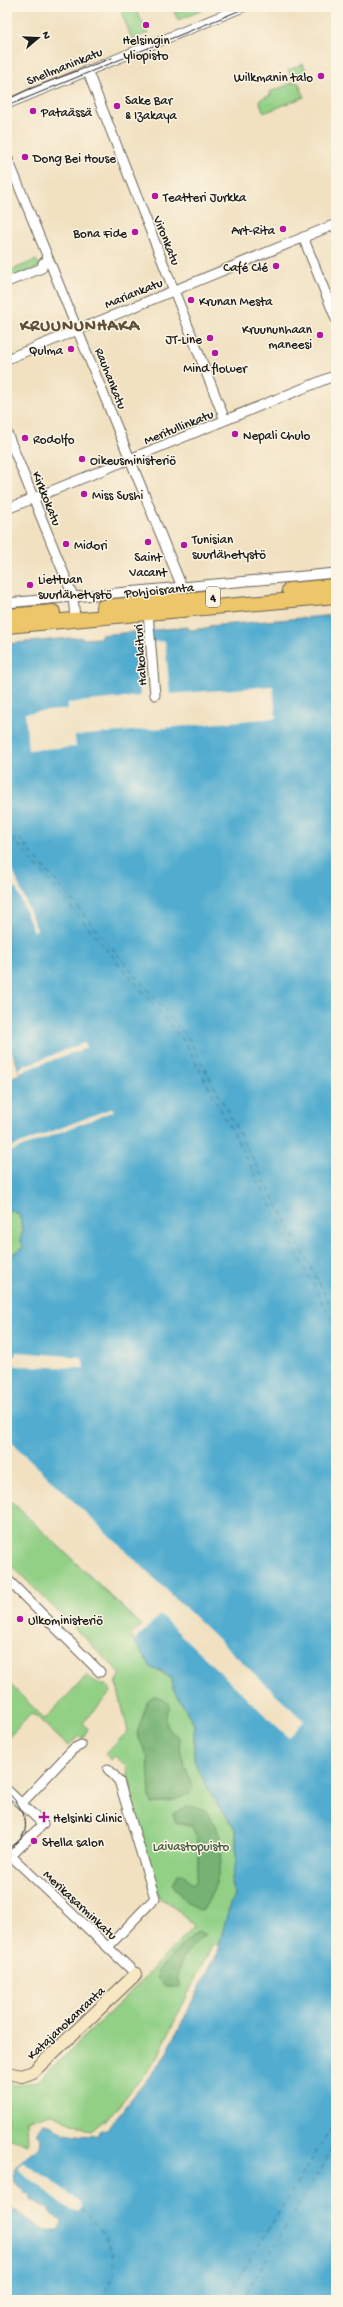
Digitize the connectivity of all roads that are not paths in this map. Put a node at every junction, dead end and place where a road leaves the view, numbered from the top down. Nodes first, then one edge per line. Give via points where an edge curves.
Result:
1 (243, 7) edge
2 (87, 70) junction
3 (7, 104) edge
4 (7, 157) edge
5 (336, 224) edge
6 (303, 237) junction
7 (49, 260) junction
8 (7, 282) edge
9 (174, 289) junction
10 (336, 319) edge
11 (78, 329) junction
12 (7, 358) edge
13 (336, 375) edge
14 (225, 420) junction
15 (7, 432) edge
16 (130, 459) junction
17 (34, 498) junction
18 (7, 509) edge
19 (336, 573) edge
20 (336, 586) edge
21 (182, 587) junction
22 (336, 596) edge
23 (7, 603) edge
24 (74, 608) junction
25 (148, 613) junction
26 (7, 616) edge
27 (7, 626) edge
28 (155, 695) dead end
29 (7, 1578) edge
30 (100, 1672) dead end
31 (81, 1745) dead end
32 (108, 1769) dead end
33 (7, 1790) edge
34 (22, 1804) junction
35 (9, 1857) edge
36 (108, 1948) junction
37 (136, 1974) joint
38 (7, 2073) edge

1 - 2 street, Snellmaninkatu
2 - 3 street, Snellmaninkatu
2 - 9 street, Vironkatu
4 - 7 street, Rauhankatu
5 - 6 street, Mariankatu
6 - 9 street, Mariankatu
6 - 10 street
7 - 8 street via 42,263 42,268
7 - 11 street, Rauhankatu
9 - 11 street, Mariankatu
9 - 14 street, Vironkatu
11 - 12 street, Mariankatu
11 - 16 street, Rauhankatu
13 - 14 street, Meritullinkatu
14 - 16 street, Meritullinkatu
15 - 17 street, Kirkkokatu
16 - 17 street, Meritullinkatu
16 - 21 street, Rauhankatu
17 - 18 street, Meritullinkatu
17 - 24 street, Kirkkokatu
19 - 21 street, Pohjoisranta
20 - 24 main road, Pohjoisranta / 4
21 - 24 street, Pohjoisranta
22 - 25 main road, Pohjoisranta / 4
23 - 24 street, Pohjoisranta
24 - 25 main road, Pohjoisranta / 4
24 - 26 main road, Pohjoisranta / 4
24 - 27 main road, Pohjoisranta / 4
25 - 28 street, Halkolaituri
29 - 30 street
31 - 34 street via 73,1749
32 - 36 street via 119,1781 155,1898
33 - 34 street
34 - 35 street via 43,1824
35 - 36 street, Merikasarminkatu
36 - 37 street, Merikasarminkatu
37 - 38 street, Katajanokanranta via 33,2072 22,2076

